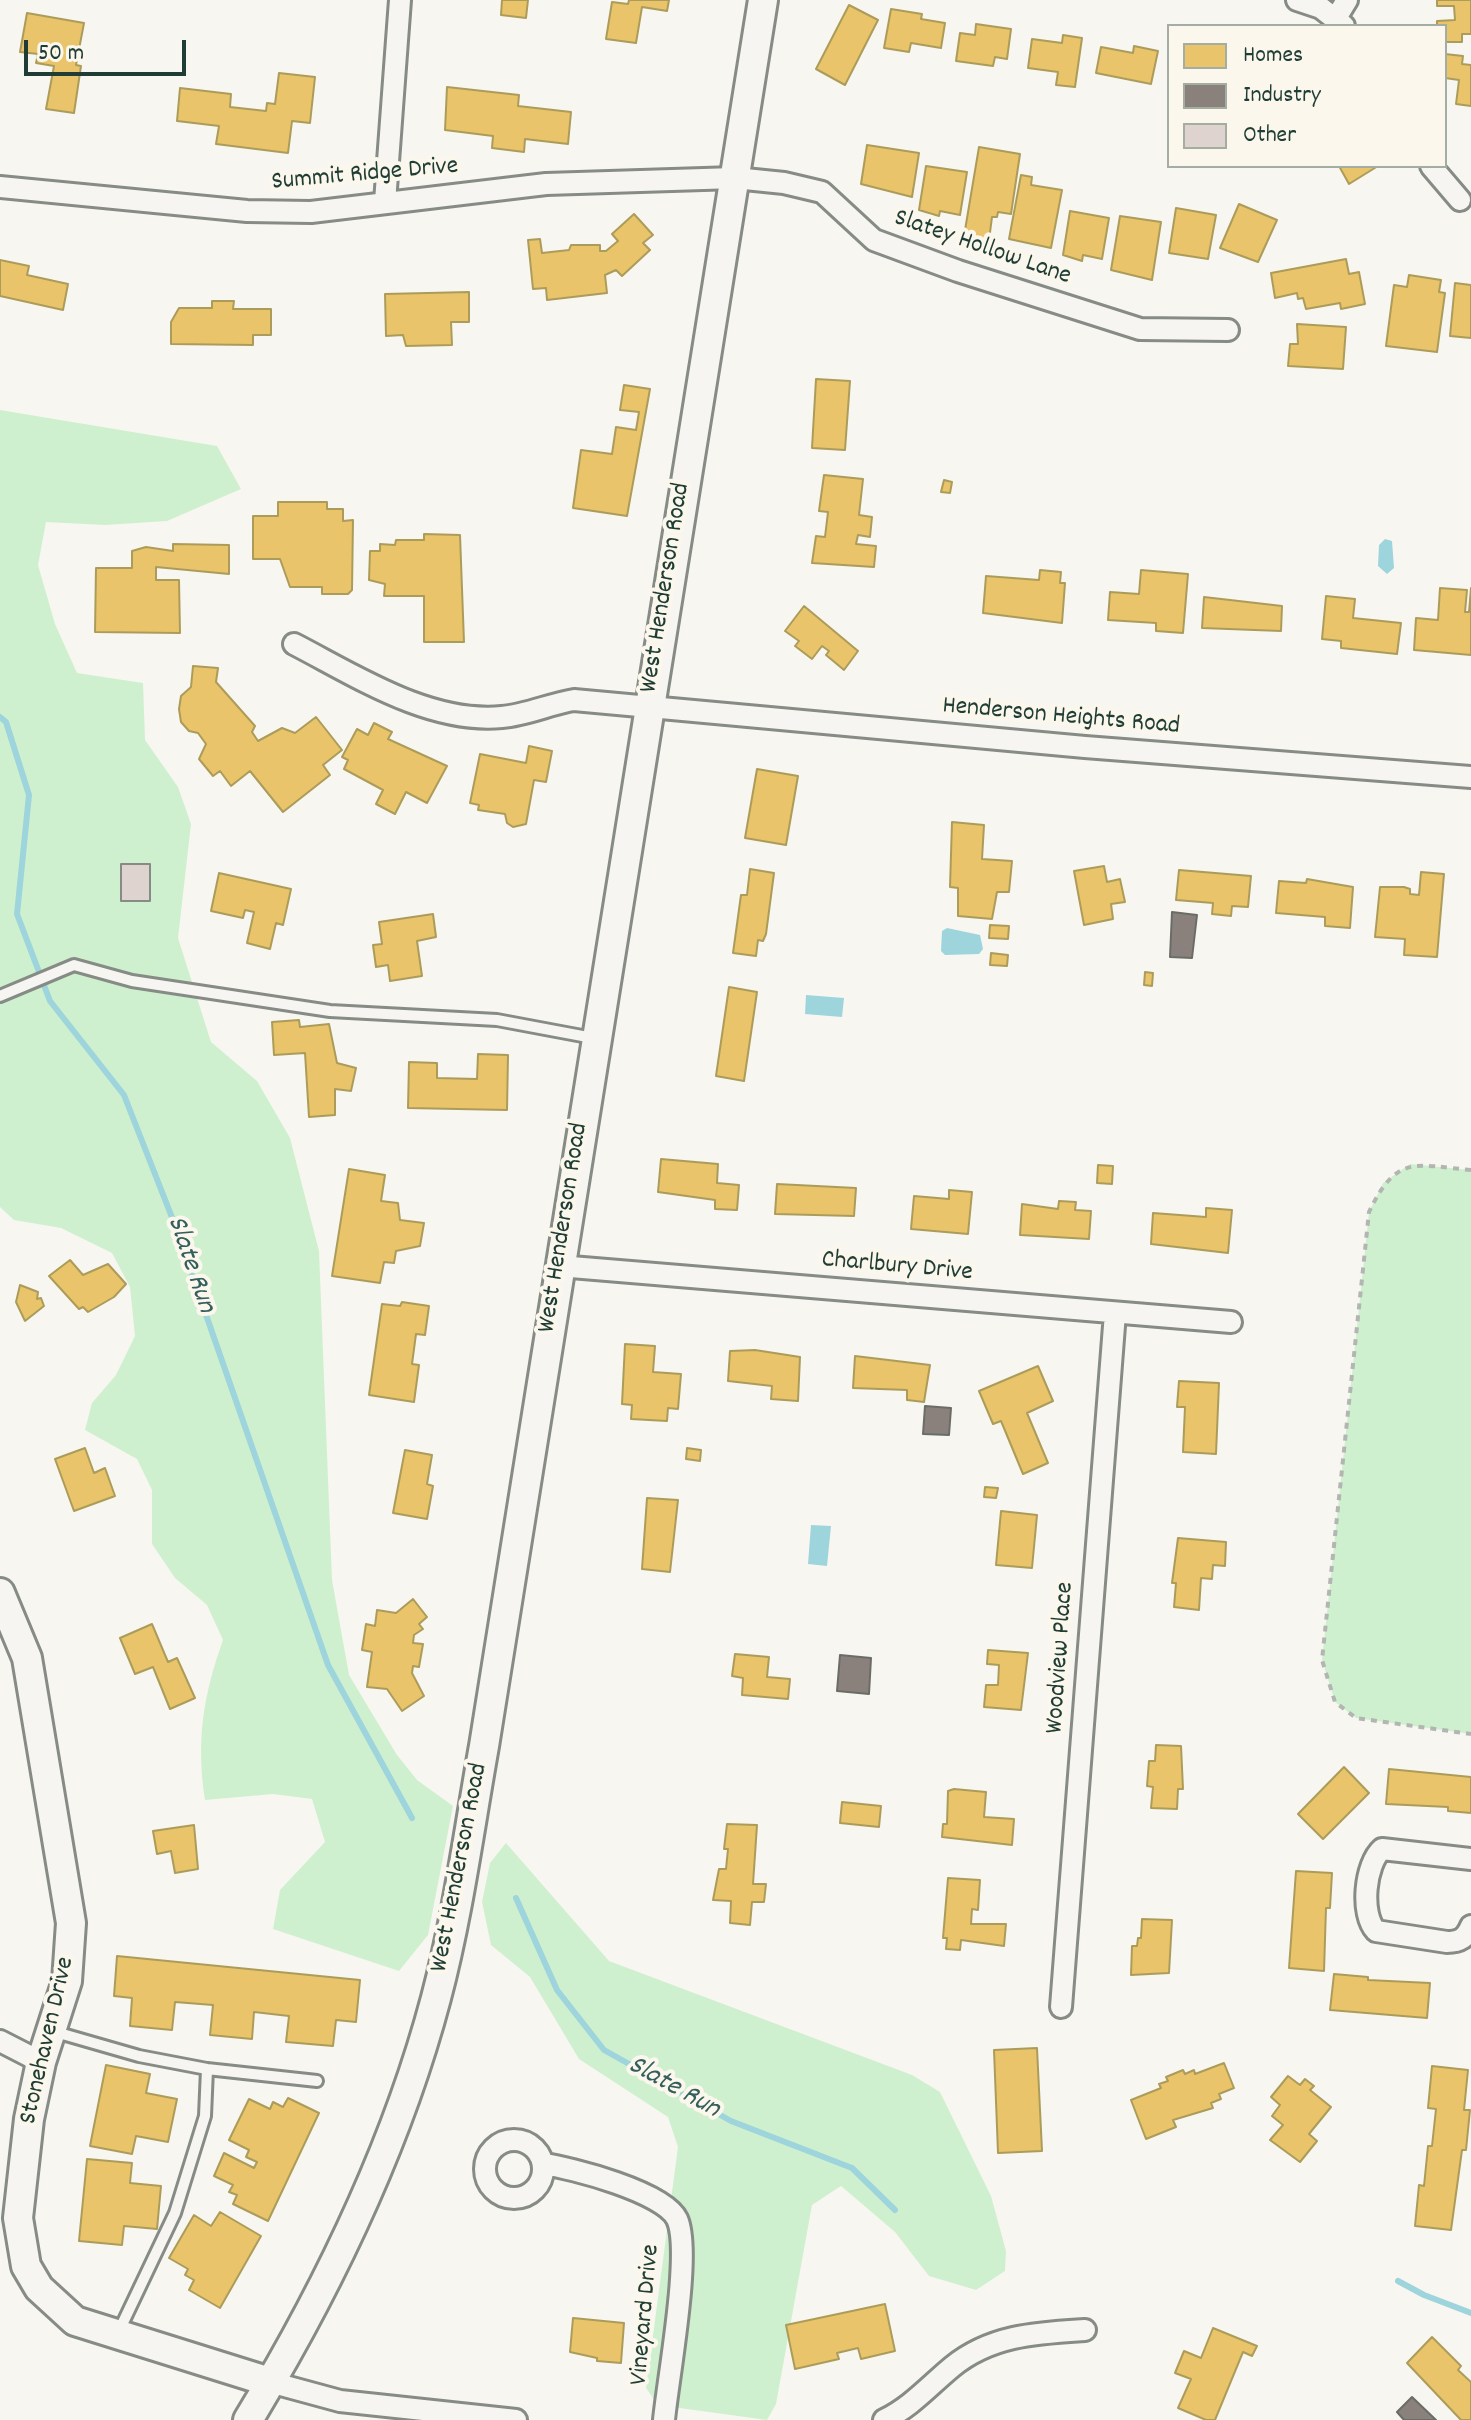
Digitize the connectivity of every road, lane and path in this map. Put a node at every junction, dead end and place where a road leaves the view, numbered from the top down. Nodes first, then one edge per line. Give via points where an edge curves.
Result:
1 (400, 0) edge
2 (763, 0) edge
3 (1297, 0) edge
4 (1343, 15) edge
5 (1433, 168) edge
6 (735, 178) junction
7 (0, 187) edge
8 (1460, 200) dead end
9 (385, 202) junction
10 (1228, 330) dead end
11 (294, 644) dead end
12 (648, 709) junction
13 (1471, 777) edge
14 (0, 996) edge
15 (595, 1038) junction
16 (1471, 1170) edge
17 (559, 1266) junction
18 (1115, 1313) junction
19 (1231, 1322) dead end
20 (0, 1593) edge
21 (1471, 1734) edge
22 (1471, 1859) edge
23 (1471, 1926) edge
24 (1061, 2007) dead end
25 (51, 2031) junction
26 (0, 2041) edge
27 (41, 2062) junction
28 (207, 2069) junction
29 (317, 2081) dead end
30 (543, 2164) dead end
31 (1085, 2330) dead end
32 (117, 2334) junction
33 (270, 2382) junction
34 (248, 2420) edge
35 (516, 2420) edge
36 (664, 2420) edge
37 (884, 2420) edge

1 - 9 street
2 - 6 main road, West Henderson Road
3 - 4 street
5 - 8 street
6 - 9 street, Summit Ridge Drive via 546,184
6 - 10 street, Slatey Hollow Lane via 822,192 874,240 1140,329
6 - 12 main road, West Henderson Road
7 - 9 street, Summit Ridge Drive via 247,211 311,212
11 - 12 street, Henderson Heights Road via 402,699 470,716 502,717 574,700
12 - 13 street, Henderson Heights Road
12 - 15 main road, West Henderson Road
14 - 15 lane via 74,965 132,981 330,1011 497,1020
15 - 17 main road, West Henderson Road
16 - 21 path via 1410,1164 1383,1183 1369,1212 1322,1660 1335,1702 1356,1718
17 - 18 street, Charlbury Drive
17 - 33 main road, West Henderson Road via 484,1746 436,1997 384,2149
18 - 19 street, Charlbury Drive
18 - 24 street, Woodview Place
20 - 25 main road, Stonehaven Drive via 27,1658 71,1923 67,1981
22 - 23 street via 1382,1849 1371,1865 1366,1914 1376,1931 1447,1942 1458,1942
25 - 27 main road, Stonehaven Drive
25 - 28 lane
26 - 27 street
27 - 32 main road, Stonehaven Drive via 29,2119 19,2242 26,2266 55,2306 75,2321
28 - 29 lane
28 - 32 lane via 205,2116 175,2213
30 - 36 street, Vineyard Drive via 575,2169 650,2198 676,2217 682,2251
31 - 37 street via 1017,2335 981,2348
32 - 33 main road, Stonehaven Drive
33 - 34 main road, West Henderson Road
33 - 35 street via 340,2401

